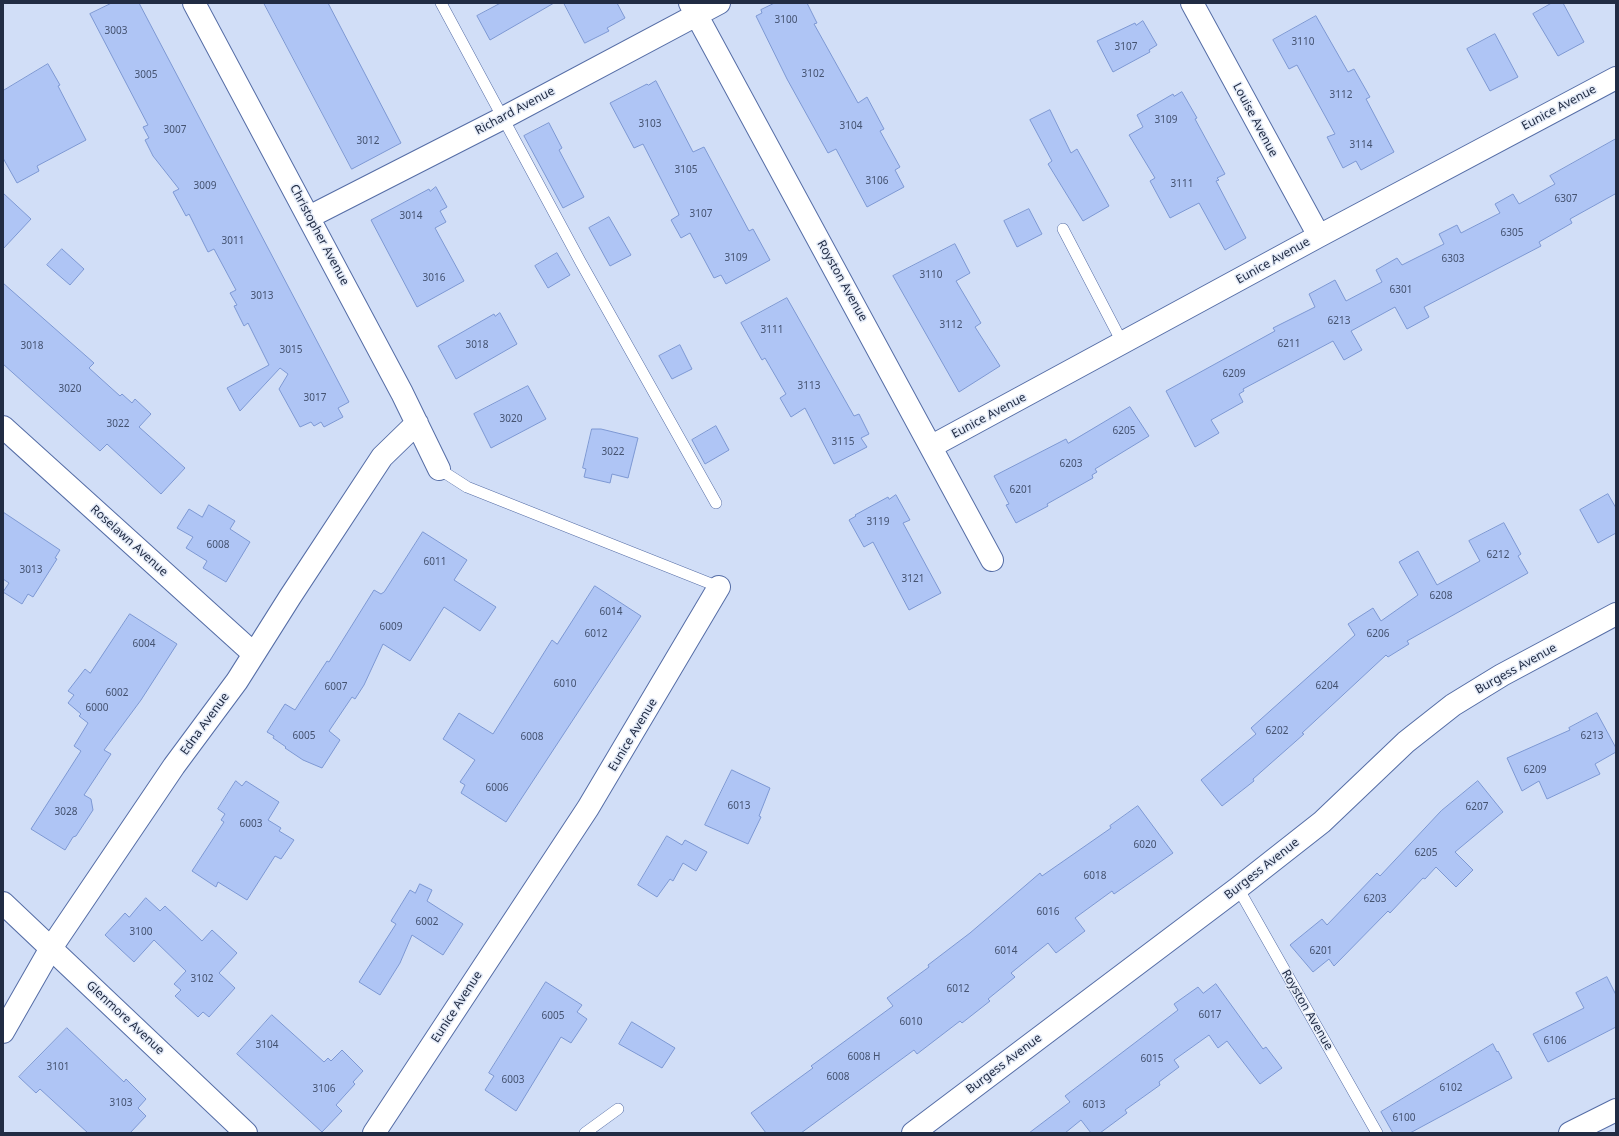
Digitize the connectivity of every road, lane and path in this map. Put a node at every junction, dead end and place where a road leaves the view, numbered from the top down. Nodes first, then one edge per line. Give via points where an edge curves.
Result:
1 (194, 3) edge
2 (441, 3) edge
3 (719, 3) edge
4 (1192, 3) edge
5 (694, 9) edge
6 (1616, 78) edge
7 (503, 118) junction
8 (309, 216) junction
9 (1063, 229) dead end
10 (1319, 236) junction
11 (1123, 344) junction
12 (417, 422) junction
13 (3, 427) edge
14 (932, 446) junction
15 (439, 469) joint
16 (716, 503) dead end
17 (992, 560) dead end
18 (719, 587) joint
19 (1616, 614) edge
20 (254, 654) junction
21 (1238, 888) junction
22 (3, 903) edge
23 (51, 948) junction
24 (3, 1032) edge
25 (618, 1109) dead end
26 (1616, 1110) edge
27 (246, 1133) edge
28 (374, 1133) edge
29 (585, 1133) edge
30 (913, 1133) edge
31 (1377, 1133) edge
32 (1570, 1133) edge

1 - 8 street, Christopher Avenue
2 - 7 lane
3 - 5 street, Richard Avenue
4 - 10 street, Louise Avenue
5 - 7 street, Richard Avenue
5 - 14 street, Royston Avenue
6 - 10 street, Eunice Avenue
7 - 8 street, Richard Avenue
7 - 16 lane
8 - 12 street, Christopher Avenue
9 - 11 lane
10 - 11 street, Eunice Avenue
11 - 14 street, Eunice Avenue
12 - 15 street, Christopher Avenue
12 - 20 street, Edna Avenue via 382,457
13 - 20 street, Roselawn Avenue
14 - 17 street, Royston Avenue
15 - 18 lane, Eunice Avenue via 467,488
18 - 28 street, Eunice Avenue via 588,808
19 - 21 street, Burgess Avenue via 1502,675 1453,705 1406,742 1322,822
20 - 23 street, Edna Avenue via 174,766
21 - 30 street, Burgess Avenue
21 - 31 lane, Royston Avenue
22 - 23 street, Glenmore Avenue
23 - 24 street, Edna Avenue
23 - 27 street, Glenmore Avenue
25 - 29 lane
26 - 32 street

